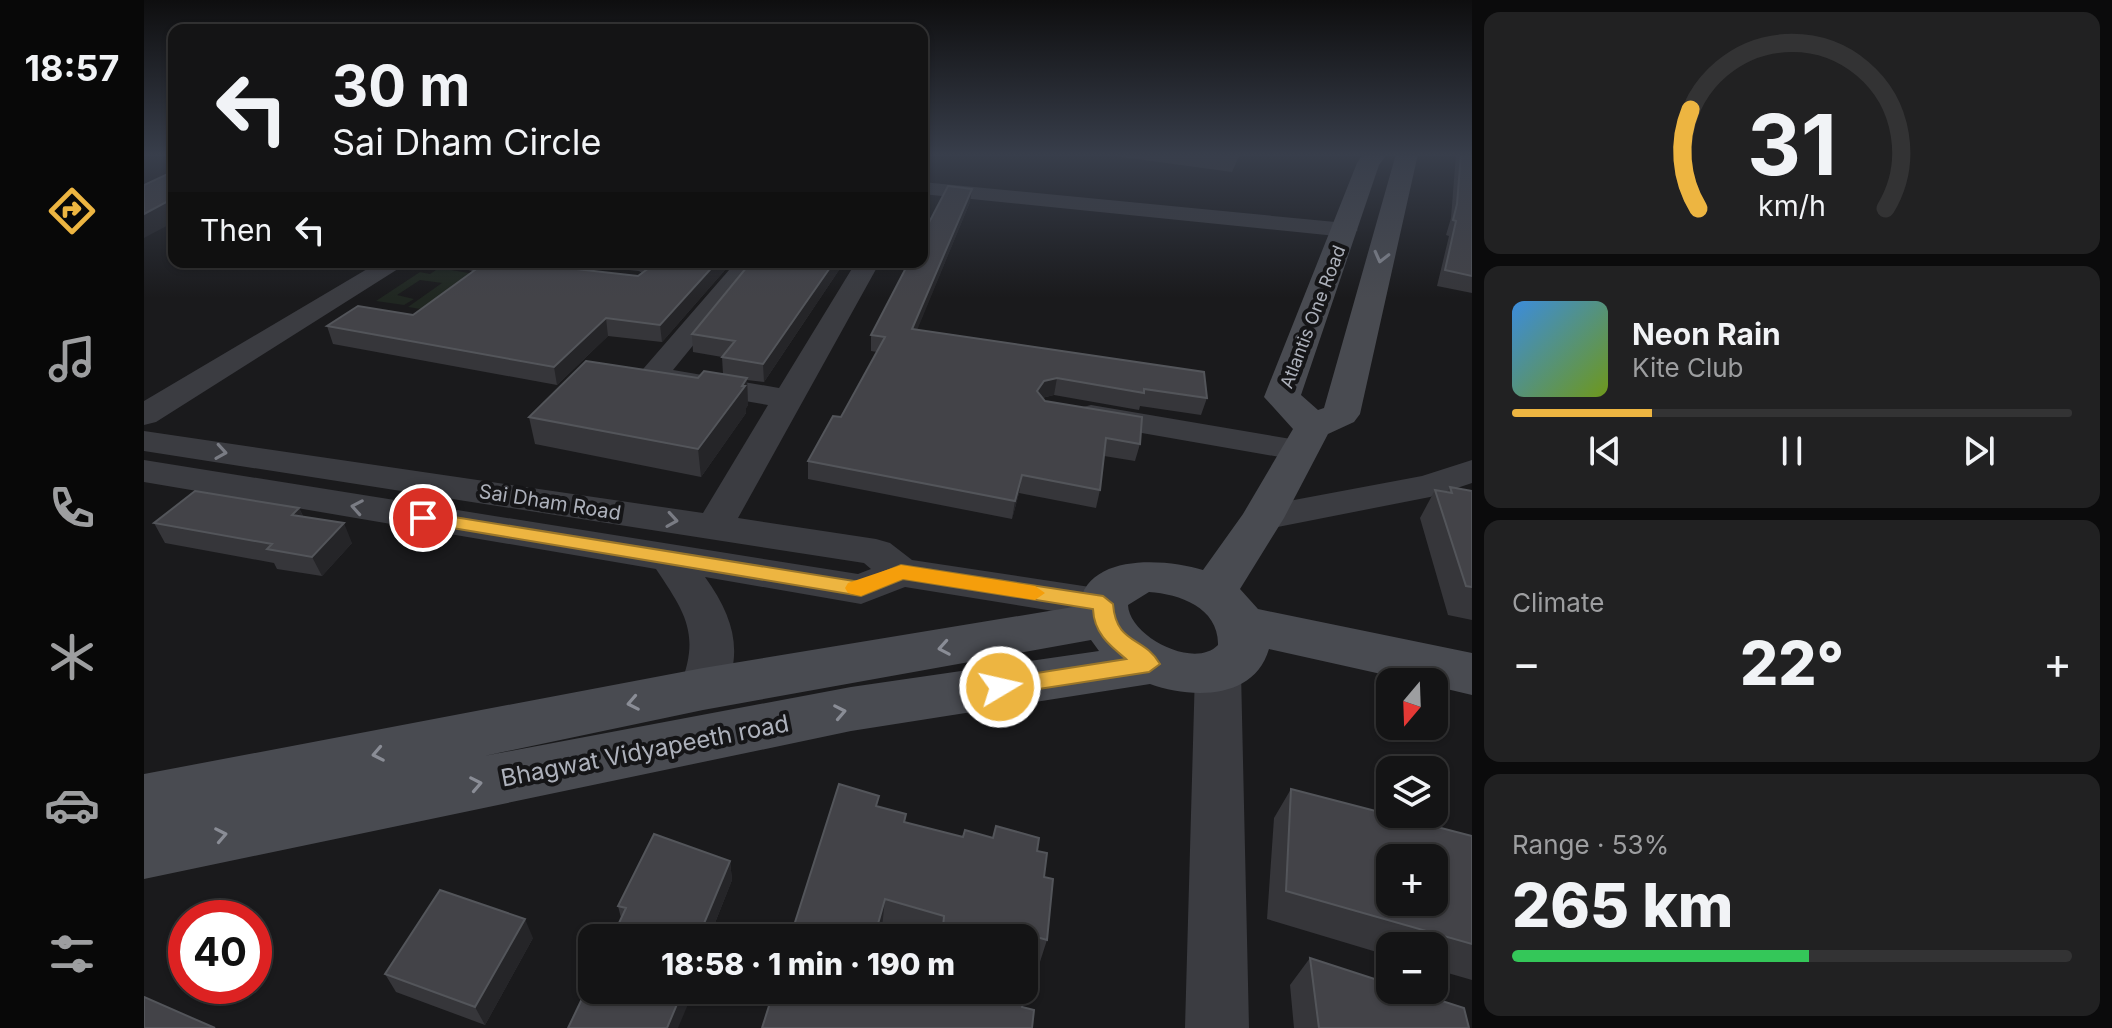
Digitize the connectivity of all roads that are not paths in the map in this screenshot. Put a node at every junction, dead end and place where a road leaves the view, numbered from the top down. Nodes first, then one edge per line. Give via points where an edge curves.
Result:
1 (1063, 202) edge
2 (1355, 202) edge
3 (1395, 202) edge
4 (1346, 230) junction
5 (387, 268) edge
6 (516, 268) edge
7 (744, 268) edge
8 (864, 268) edge
9 (560, 273) edge
10 (788, 399) junction
11 (1053, 408) edge
12 (144, 415) edge
13 (1305, 438) junction
14 (144, 441) edge
15 (144, 471) edge
16 (1472, 471) edge
17 (1262, 518) junction
18 (714, 526) junction
19 (671, 560) junction
20 (901, 572) junction
21 (1103, 612) junction
22 (1229, 635) junction
23 (1149, 664) junction
24 (1472, 674) edge
25 (1376, 681) edge
26 (703, 689) junction
27 (1448, 699) edge
28 (1472, 705) edge
29 (144, 801) edge
30 (144, 850) edge
31 (1217, 1028) edge

1 - 4 street
2 - 4 street, Atlantis One Road
3 -> 13 street via 1341,414
4 - 13 street, Atlantis One Road via 1282,397
5 - 12 street
6 - 9 street
7 - 10 street via 652,376
8 - 10 street
10 - 18 street
11 - 13 street
13 - 17 street
14 -> 18 street, Sai Dham Road
19 -> 15 street, Sai Dham Road
16 - 17 street via 1430,486
17 - 22 street
18 - 20 street, Sai Dham Road via 876,552
19 - 20 street, Sai Dham Road via 861,589
19 - 26 street via 711,620 715,662
20 - 21 street, Sai Dham Road
21 - 22 street via 1110,590 1124,580 1144,576 1190,582
21 - 23 street via 1113,637
21 -> 26 street
22 - 23 street via 1196,675
22 - 24 street
22 - 25 street
22 - 31 street
30 -> 23 street, Bhagwat Vidyapeeth road via 851,709
26 -> 29 street
27 - 28 street

